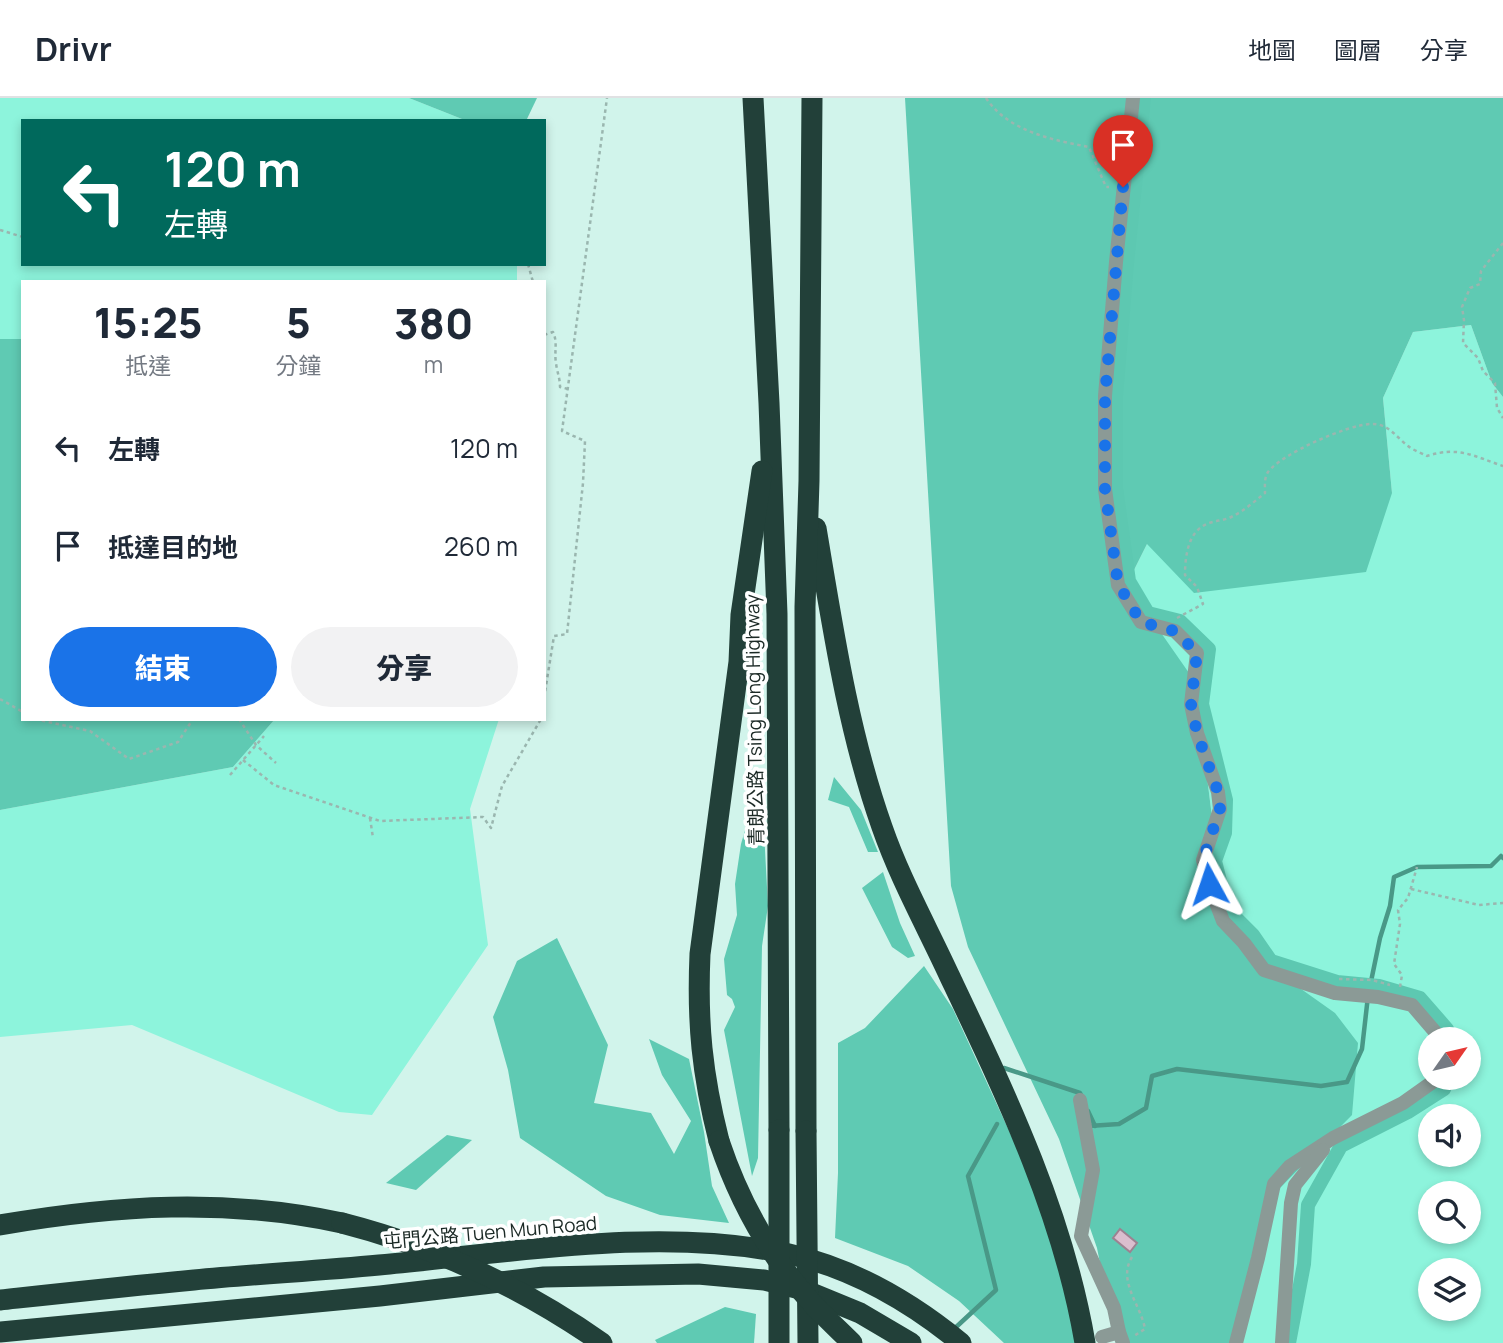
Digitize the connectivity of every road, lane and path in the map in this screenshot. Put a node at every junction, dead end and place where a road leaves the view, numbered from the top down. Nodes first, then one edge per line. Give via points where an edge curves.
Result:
1 (607, 98) edge
2 (753, 98) edge
3 (812, 98) edge
4 (986, 98) edge
5 (1133, 98) edge
6 (1123, 187) junction
7 (0, 230) edge
8 (21, 236) edge
9 (1503, 243) edge
10 (546, 334) edge
11 (568, 388) junction
12 (769, 403) junction
13 (1503, 418) edge
14 (1503, 466) edge
15 (809, 481) junction
16 (1179, 617) dead end
17 (546, 686) edge
18 (0, 699) edge
19 (21, 711) edge
20 (44, 721) edge
21 (192, 721) edge
22 (240, 721) edge
23 (540, 721) edge
24 (264, 736) dead end
25 (256, 745) junction
26 (243, 760) junction
27 (276, 763) dead end
28 (230, 775) dead end
29 (370, 818) junction
30 (373, 838) dead end
31 (1417, 867) dead end
32 (1411, 889) junction
33 (1503, 903) edge
34 (1339, 978) dead end
35 (1431, 1027) edge
36 (1421, 1090) edge
37 (1080, 1100) dead end
38 (1333, 1138) junction
39 (0, 1225) edge
40 (1132, 1257) dead end
41 (0, 1300) edge
42 (0, 1332) edge
43 (1122, 1338) edge
44 (1093, 1340) edge
45 (0, 1341) edge
46 (41, 1343) edge
47 (601, 1343) edge
48 (779, 1343) edge
49 (808, 1343) edge
50 (852, 1343) edge
51 (911, 1343) edge
52 (961, 1343) edge
53 (1236, 1343) edge
54 (1282, 1343) edge

1 - 11 path
2 - 12 highway, 青朗公路 Tsing Long Highway
3 - 15 highway
4 - 6 path via 994,110 1040,137 1089,147 1106,187
5 - 6 lane
6 - 35 lane via 1105,396 1105,489 1118,584 1141,622 1175,631 1197,653 1191,704 1220,809 1203,860 1209,884 1223,921 1264,970 1335,993 1412,1005
7 - 8 path
9 - 13 path via 1462,306 1463,343 1495,383 1497,408
10 - 11 path via 553,332 557,340 560,387
11 - 17 path via 562,431 585,441 583,483 567,634 554,636
12 - 48 highway, 青朗公路 Tsing Long Highway, bridge via 777,614
12 - 50 highway, bridge via 700,954 700,1043 719,1141 750,1212 803,1293
14 - 16 path via 1446,450 1427,456 1409,447 1391,429 1372,424 1317,440 1268,472 1265,493 1244,509 1196,529 1184,561 1185,575 1198,587 1203,604
15 - 44 highway via 843,686 882,829 1026,1140 1059,1231 1080,1317
15 - 49 highway, bridge via 805,607
18 - 19 path
20 - 21 path via 90,731 129,759 178,742
22 - 25 path
23 - 29 path via 502,786 491,828 483,817
24 - 25 path
25 - 26 path
25 - 27 path
26 - 28 path
26 - 29 path via 274,785
29 - 30 path
31 - 32 path
32 - 33 path via 1479,905
32 - 34 path via 1398,909 1394,964 1402,975 1401,988 1372,979
36 - 38 lane
37 - 43 lane via 1093,1170 1081,1236 1114,1308
38 - 53 lane via 1290,1166 1274,1184
38 - 54 lane via 1295,1185
39 - 47 highway, bridge via 101,1210 186,1206 259,1209 342,1223 482,1272 545,1305
40 - 43 path via 1126,1276 1145,1329
41 - 52 highway, 屯門公路 Tuen Mun Road via 518,1251 699,1242 755,1247 824,1265 868,1282
42 - 51 highway, bridge via 544,1277 698,1274 789,1285 860,1313
43 - 44 lane
45 - 46 highway

